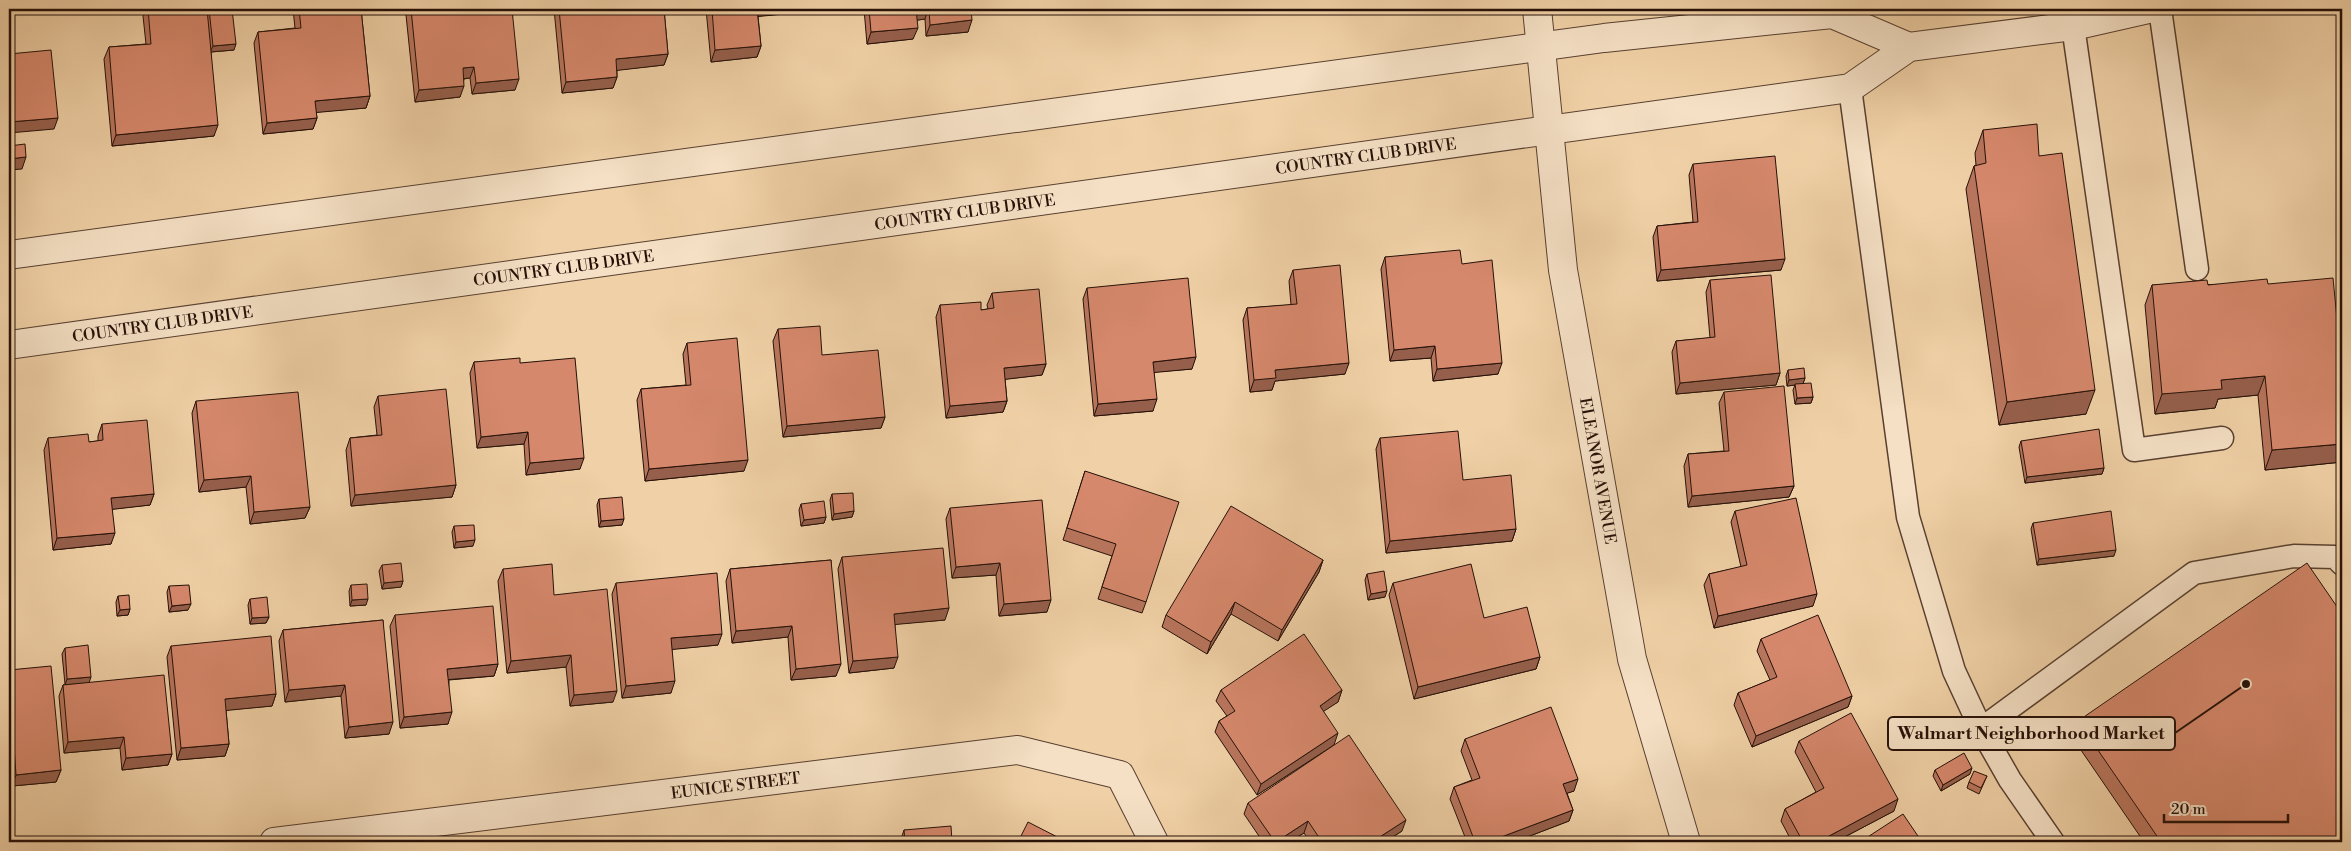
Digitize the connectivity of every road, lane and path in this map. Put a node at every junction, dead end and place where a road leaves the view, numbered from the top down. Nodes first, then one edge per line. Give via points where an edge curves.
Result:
1 (1537, 9) edge
2 (2148, 9) edge
3 (2160, 9) edge
4 (2073, 26) junction
5 (1909, 47) junction
6 (1541, 48) junction
7 (1850, 88) junction
8 (1550, 131) junction
9 (9, 255) edge
10 (2197, 269) dead end
11 (9, 345) edge
12 (2222, 438) dead end
13 (2342, 564) edge
14 (1981, 729) junction
15 (274, 842) edge
16 (1154, 842) edge
17 (1686, 842) edge
18 (2053, 842) edge

1 - 6 street, ELEANOR AVENUE
2 - 4 street, COUNTRY CLUB DRIVE
3 - 10 lane
4 - 5 street, COUNTRY CLUB DRIVE
4 - 12 lane via 2134,450
5 - 6 street via 1832,14 1604,38
5 - 7 street, COUNTRY CLUB DRIVE
6 - 8 street, ELEANOR AVENUE
6 - 9 street
7 - 8 street, COUNTRY CLUB DRIVE
7 - 14 lane via 1908,517 1954,671
8 - 11 street, COUNTRY CLUB DRIVE
8 - 17 street, ELEANOR AVENUE via 1563,270 1632,659
13 - 14 lane via 2335,558 2294,556 2194,572
14 - 18 lane via 2010,780
15 - 16 street, EUNICE STREET via 1018,750 1120,775

